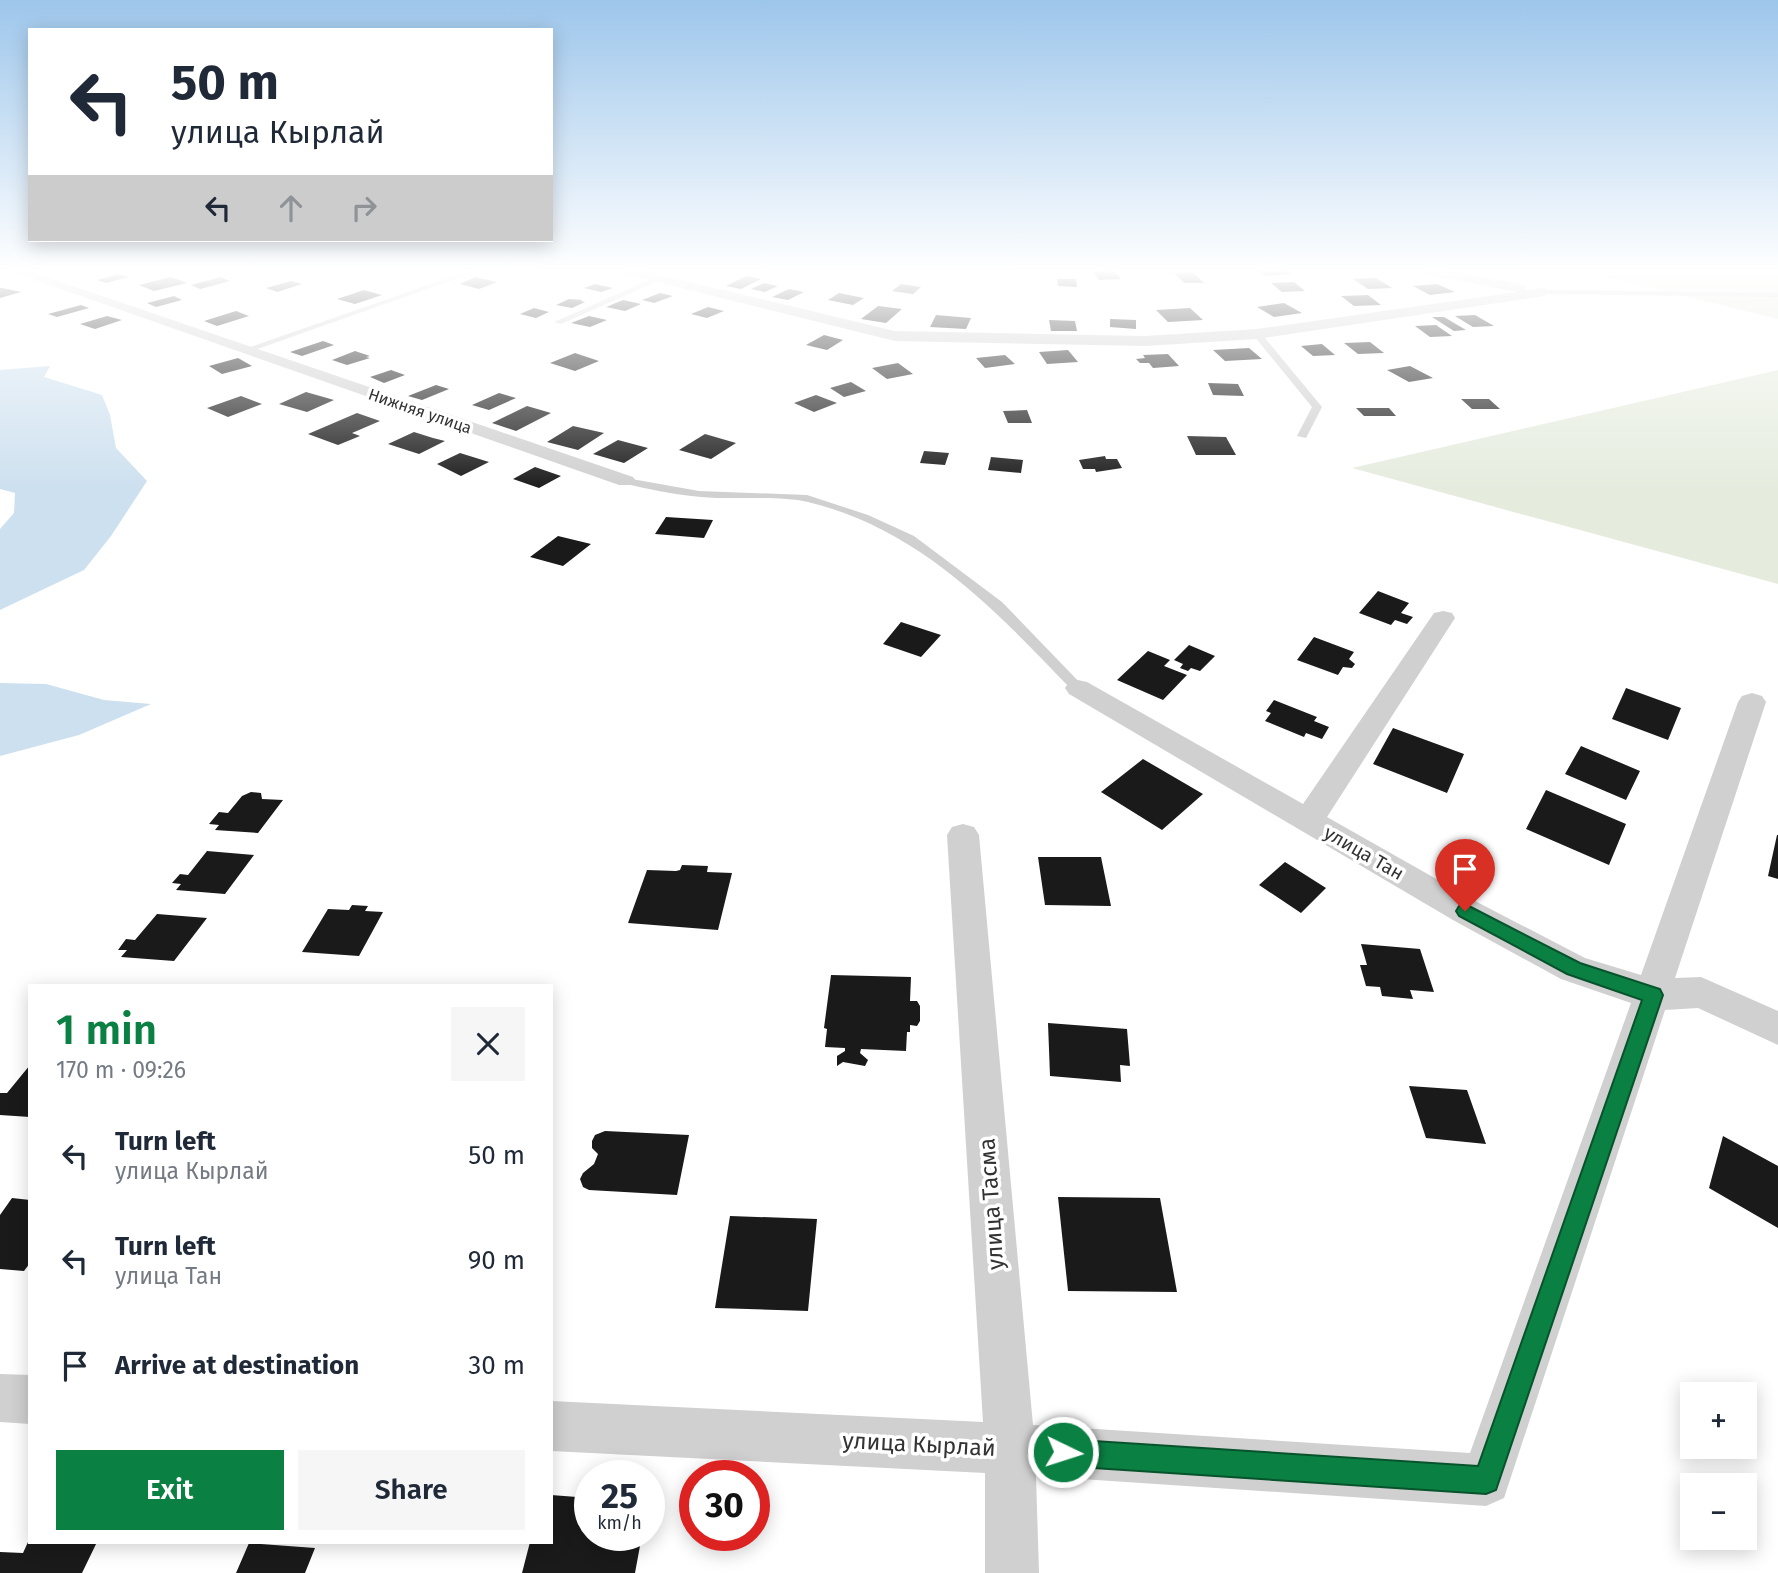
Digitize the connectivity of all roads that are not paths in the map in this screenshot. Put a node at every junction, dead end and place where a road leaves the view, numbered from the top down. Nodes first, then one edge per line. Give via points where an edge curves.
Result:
1 (224, 344) edge
2 (262, 344) edge
3 (1266, 344) edge
4 (243, 351) junction
5 (1302, 436) dead end
6 (626, 481) joint
7 (1443, 618) dead end
8 (1078, 688) joint
9 (1752, 702) dead end
10 (1308, 821) junction
11 (963, 835) dead end
12 (1654, 995) junction
13 (1778, 1029) edge
14 (0, 1398) edge
15 (28, 1400) edge
16 (553, 1426) edge
17 (1010, 1449) junction
18 (1012, 1573) edge

1 - 4 street, Нижняя улица
2 - 4 lane
3 - 5 lane via 1317,407
4 - 6 street, Нижняя улица
6 - 8 lane via 699,494 807,498 910,538 997,605
7 - 10 street
8 - 10 street, улица Тан
9 - 12 street
10 - 12 street, улица Тан via 1574,969
11 - 17 street, улица Тасма
12 - 13 street, улица Тан via 1701,992
12 - 17 street, улица Кырлай via 1486,1480
14 - 15 street
16 - 17 street, улица Кырлай
17 - 18 street, улица Тасма

